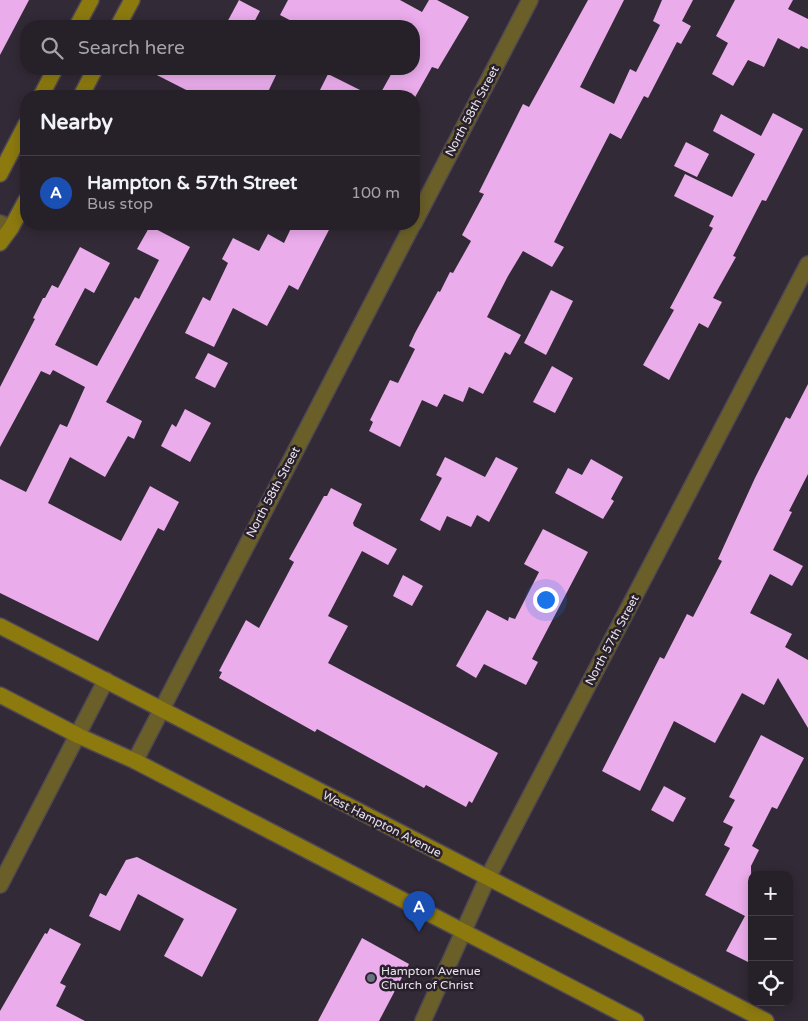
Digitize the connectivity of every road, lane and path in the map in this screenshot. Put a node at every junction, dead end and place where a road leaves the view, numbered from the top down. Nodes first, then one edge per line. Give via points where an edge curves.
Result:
1 (91, 0) edge
2 (132, 0) edge
3 (530, 0) edge
4 (81, 20) edge
5 (121, 20) edge
6 (52, 75) edge
7 (92, 75) edge
8 (44, 90) edge
9 (84, 90) edge
10 (20, 136) edge
11 (0, 174) edge
12 (20, 208) edge
13 (420, 211) edge
14 (6, 225) edge
15 (410, 230) edge
16 (0, 243) edge
17 (808, 264) edge
18 (0, 626) edge
19 (106, 680) junction
20 (0, 695) edge
21 (160, 710) junction
22 (78, 736) junction
23 (135, 761) junction
24 (488, 879) junction
25 (0, 885) edge
26 (464, 931) junction
27 (423, 1021) edge
28 (636, 1021) edge
29 (766, 1021) edge

1 - 4 main road
2 - 5 main road
3 - 13 street, North 58th Street
6 - 8 main road
7 - 9 main road
10 - 11 main road
12 - 14 main road
14 - 16 main road
15 - 21 street, North 58th Street
17 - 24 street, North 57th Street
18 - 19 main road, West Hampton Avenue
19 - 21 main road, West Hampton Avenue
19 - 22 street
20 - 22 main road
21 - 23 street, North 58th Street
21 - 24 main road, West Hampton Avenue
22 - 23 main road
22 - 25 street
23 - 26 main road
24 - 26 street, North 57th Street
24 - 29 main road, West Hampton Avenue
26 - 27 street, North 57th Street
26 - 28 main road

